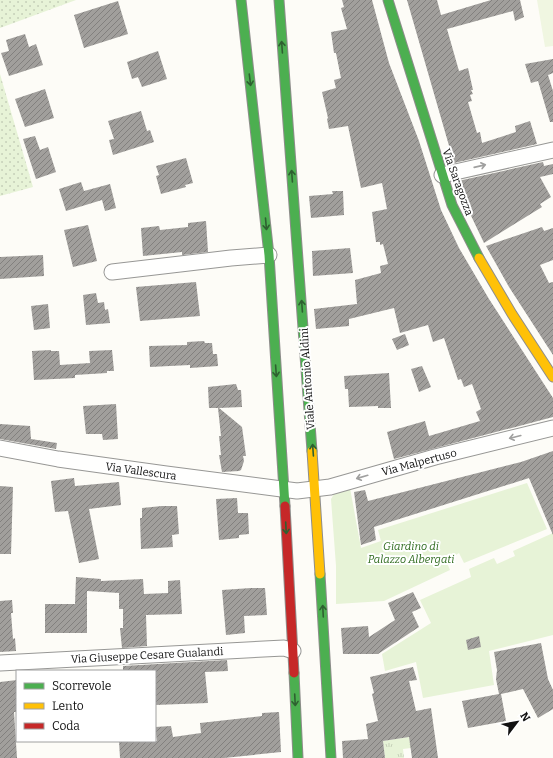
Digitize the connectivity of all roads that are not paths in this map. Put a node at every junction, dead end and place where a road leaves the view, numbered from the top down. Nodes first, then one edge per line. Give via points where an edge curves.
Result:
1 (241, 0) edge
2 (279, 0) edge
3 (388, 0) edge
4 (553, 150) edge
5 (442, 175) junction
6 (269, 255) junction
7 (112, 272) dead end
8 (553, 377) edge
9 (553, 428) edge
10 (0, 448) edge
11 (284, 489) junction
12 (315, 489) junction
13 (313, 650) dead end
14 (325, 650) junction
15 (296, 651) junction
16 (0, 663) edge
17 (327, 675) junction
18 (314, 676) dead end
19 (298, 758) edge
20 (332, 758) edge

1 -> 6 main road
12 -> 2 main road, Viale Antonio Aldini
3 - 5 main road, Via Saragozza
5 -> 4 street
5 - 8 main road, Via Saragozza via 464,232
6 - 7 street
6 -> 11 main road
9 -> 12 street, Via Malpertuso
10 - 11 street, Via Vallescura via 58,459
11 - 12 street, Via Malpertuso
11 -> 15 main road
14 -> 12 main road, Viale Antonio Aldini
13 - 14 main road
14 - 17 main road, Viale Antonio Aldini
15 - 16 street, Via Giuseppe Cesare Gualandi via 284,648
15 -> 19 main road
17 - 18 main road
17 - 20 main road, Viale Antonio Aldini

